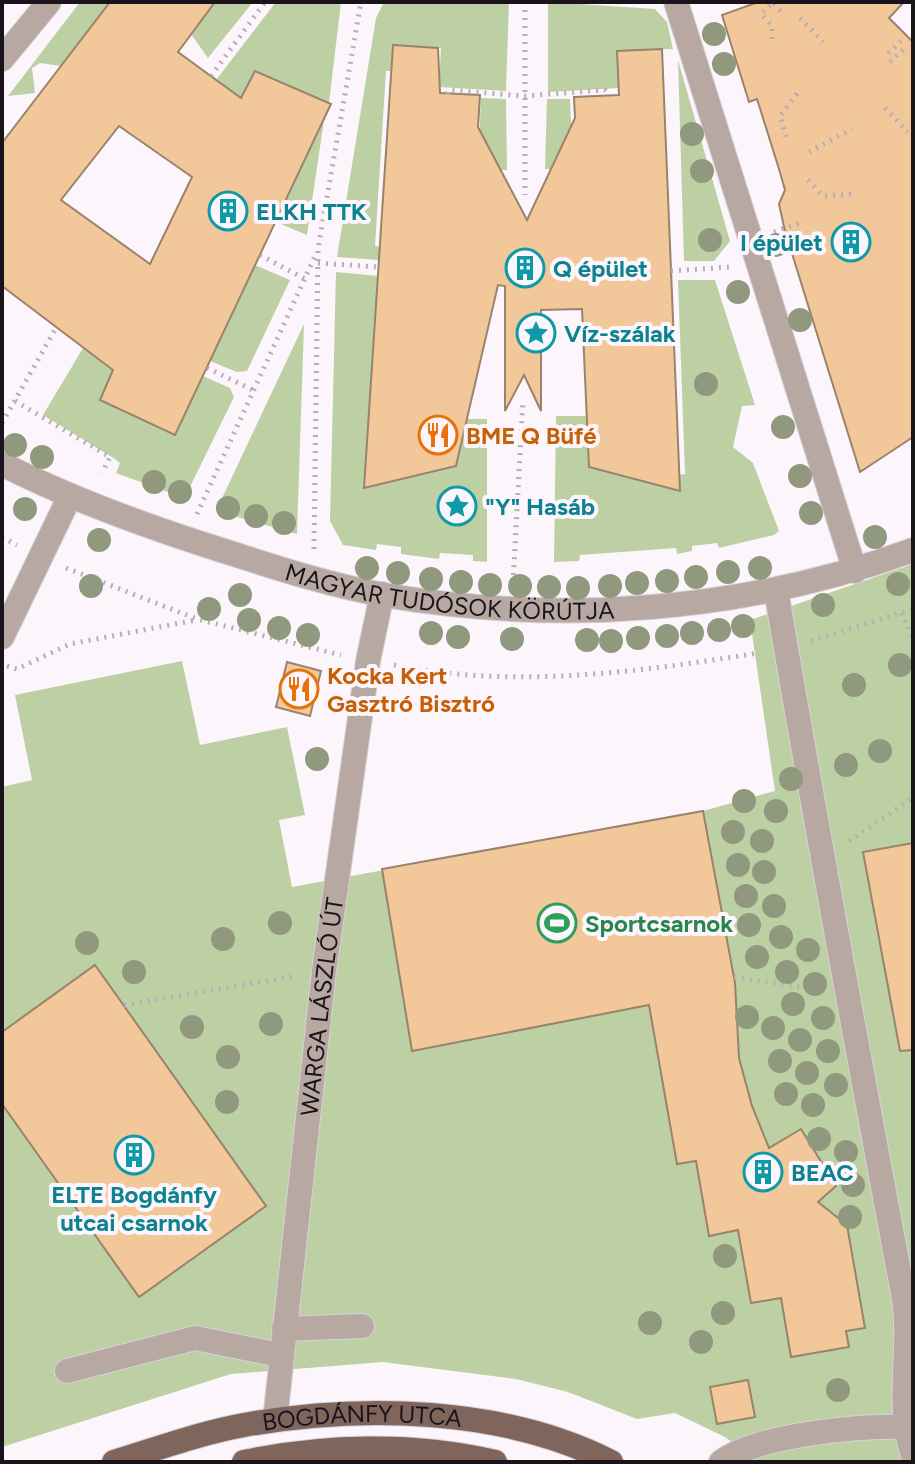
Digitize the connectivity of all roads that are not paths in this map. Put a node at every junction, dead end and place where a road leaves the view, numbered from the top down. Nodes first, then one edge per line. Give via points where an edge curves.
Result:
1 (49, 2) edge
2 (676, 2) edge
3 (2, 59) edge
4 (2, 464) edge
5 (69, 498) junction
6 (913, 550) edge
7 (855, 571) junction
8 (776, 590) junction
9 (382, 594) junction
10 (2, 637) edge
11 (362, 1326) dead end
12 (284, 1329) junction
13 (280, 1355) junction
14 (67, 1371) dead end
15 (275, 1420) junction
16 (906, 1427) junction
17 (913, 1455) edge
18 (114, 1462) edge
19 (244, 1462) edge
20 (495, 1462) edge
21 (611, 1462) edge
22 (721, 1462) edge

1 - 3 street
2 - 7 street
4 - 5 street, MAGYAR TUDÓSOK KÖRÚTJA
5 - 9 street, MAGYAR TUDÓSOK KÖRÚTJA via 312,578
5 - 10 street
6 - 7 street, MAGYAR TUDÓSOK KÖRÚTJA
7 - 8 street, MAGYAR TUDÓSOK KÖRÚTJA
8 - 9 street, MAGYAR TUDÓSOK KÖRÚTJA via 693,605 611,610 513,608
8 - 16 street via 907,1313
9 - 12 street, WARGA LÁSZLÓ ÚT via 324,971
11 - 12 street
12 - 13 street, WARGA LÁSZLÓ ÚT
13 - 14 street via 195,1338
13 - 15 street, WARGA LÁSZLÓ ÚT
15 - 18 main road, BOGDÁNFY UTCA via 219,1430
15 - 21 main road, BOGDÁNFY UTCA via 368,1415 470,1421 520,1430
16 - 17 street
16 - 22 street via 868,1425 781,1441 750,1447
19 - 20 main road, BOGDÁNFY UTCA via 387,1449

